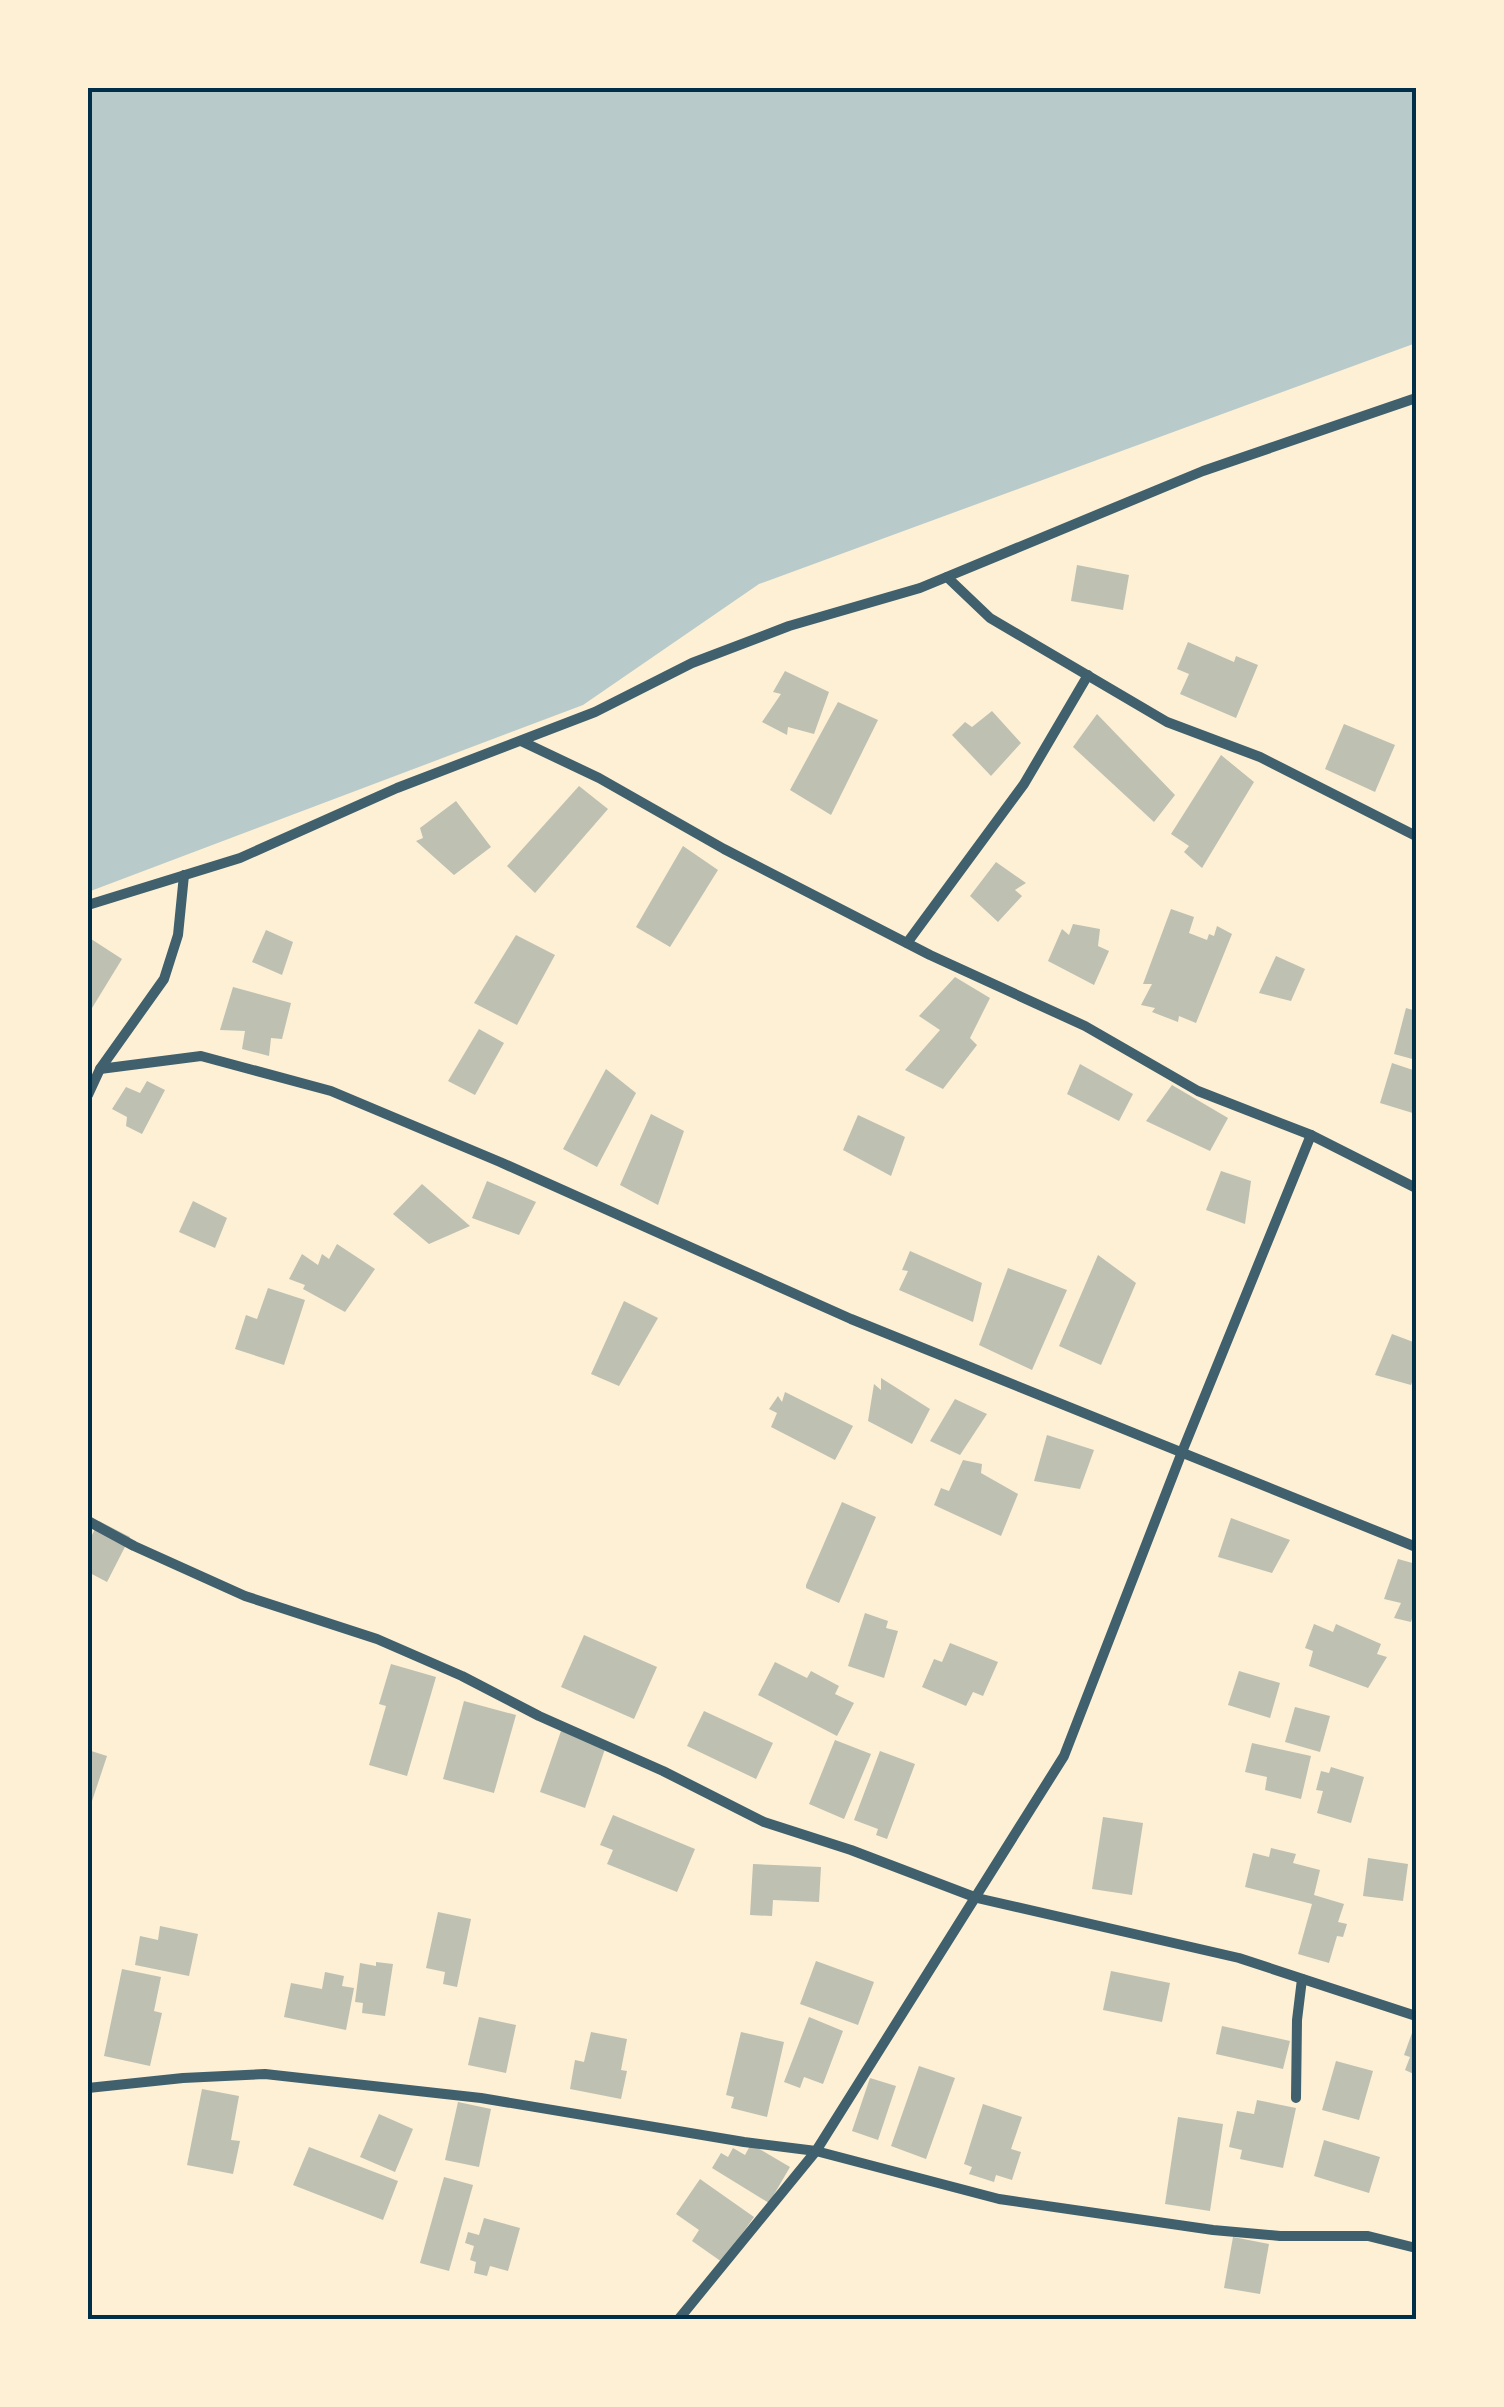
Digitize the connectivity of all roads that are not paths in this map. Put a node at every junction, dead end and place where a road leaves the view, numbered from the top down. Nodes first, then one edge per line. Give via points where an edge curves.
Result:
1 (1416, 398) edge
2 (947, 577) junction
3 (1088, 674) junction
4 (521, 740) junction
5 (1416, 836) edge
6 (184, 875) junction
7 (88, 908) edge
8 (908, 943) junction
9 (100, 1068) junction
10 (88, 1095) edge
11 (1311, 1135) junction
12 (1416, 1188) edge
13 (1182, 1452) junction
14 (88, 1520) edge
15 (1416, 1547) edge
16 (977, 1898) junction
17 (1302, 1978) junction
18 (1416, 2016) edge
19 (88, 2088) edge
20 (1296, 2098) dead end
21 (816, 2151) junction
22 (1416, 2248) edge
23 (678, 2320) edge

1 - 2 street via 1203,470
2 - 3 street via 990,618
2 - 4 street via 692,663
3 - 5 street via 1167,722 1260,757
3 - 8 street via 1024,784
4 - 6 street via 240,858
4 - 8 street
6 - 7 street
6 - 9 street via 178,935 164,979
8 - 11 street via 1085,1026 1198,1091
9 - 10 street
9 - 13 street via 201,1056 331,1091 850,1320
11 - 12 street
11 - 13 street
13 - 15 street
13 - 16 street via 1064,1756
14 - 16 street via 245,1596 377,1639 462,1676 764,1822
16 - 17 street
16 - 21 street
17 - 18 street
17 - 20 street
19 - 21 street via 265,2074 481,2098
21 - 22 street via 999,2199 1213,2230 1368,2236
21 - 23 street

